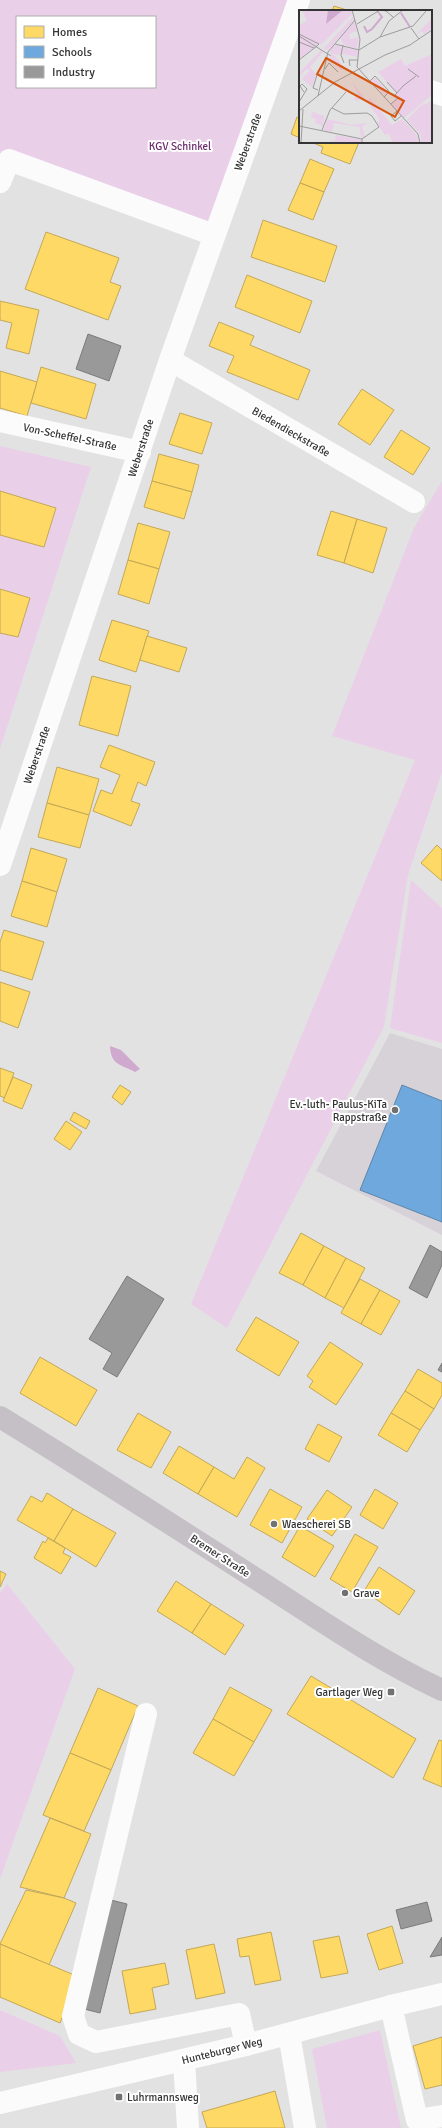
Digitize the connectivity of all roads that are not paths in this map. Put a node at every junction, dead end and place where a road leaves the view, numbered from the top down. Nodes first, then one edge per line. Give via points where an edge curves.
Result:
1 (299, 0) edge
2 (294, 36) edge
3 (432, 91) edge
4 (442, 96) edge
5 (0, 182) edge
6 (214, 235) junction
7 (170, 360) junction
8 (0, 421) edge
9 (140, 452) junction
10 (414, 502) dead end
11 (0, 865) edge
12 (0, 1417) edge
13 (442, 1690) edge
14 (146, 1714) dead end
15 (442, 1994) edge
16 (391, 2006) junction
17 (289, 2034) junction
18 (246, 2045) junction
19 (184, 2060) junction
20 (0, 2103) edge
21 (440, 2120) edge
22 (188, 2128) edge
23 (305, 2128) edge

1 - 2 street, Weberstraße
2 - 6 street, Weberstraße
3 - 4 street
5 - 6 street via 9,160
6 - 7 street, Weberstraße
7 - 9 street, Weberstraße
7 - 10 street, Biedendieckstraße
8 - 9 street, Von-Scheffel-Straße
9 - 11 street, Weberstraße
12 - 13 main road, Bremer Straße via 350,1639 403,1671
14 - 18 street via 73,2016 79,2034 96,2042 239,2014
15 - 16 street, Hunteburger Weg
16 - 17 street, Hunteburger Weg
16 - 21 street via 417,2120
17 - 18 street, Hunteburger Weg
17 - 23 street
18 - 19 street, Hunteburger Weg
19 - 20 street, Hunteburger Weg
19 - 22 street

